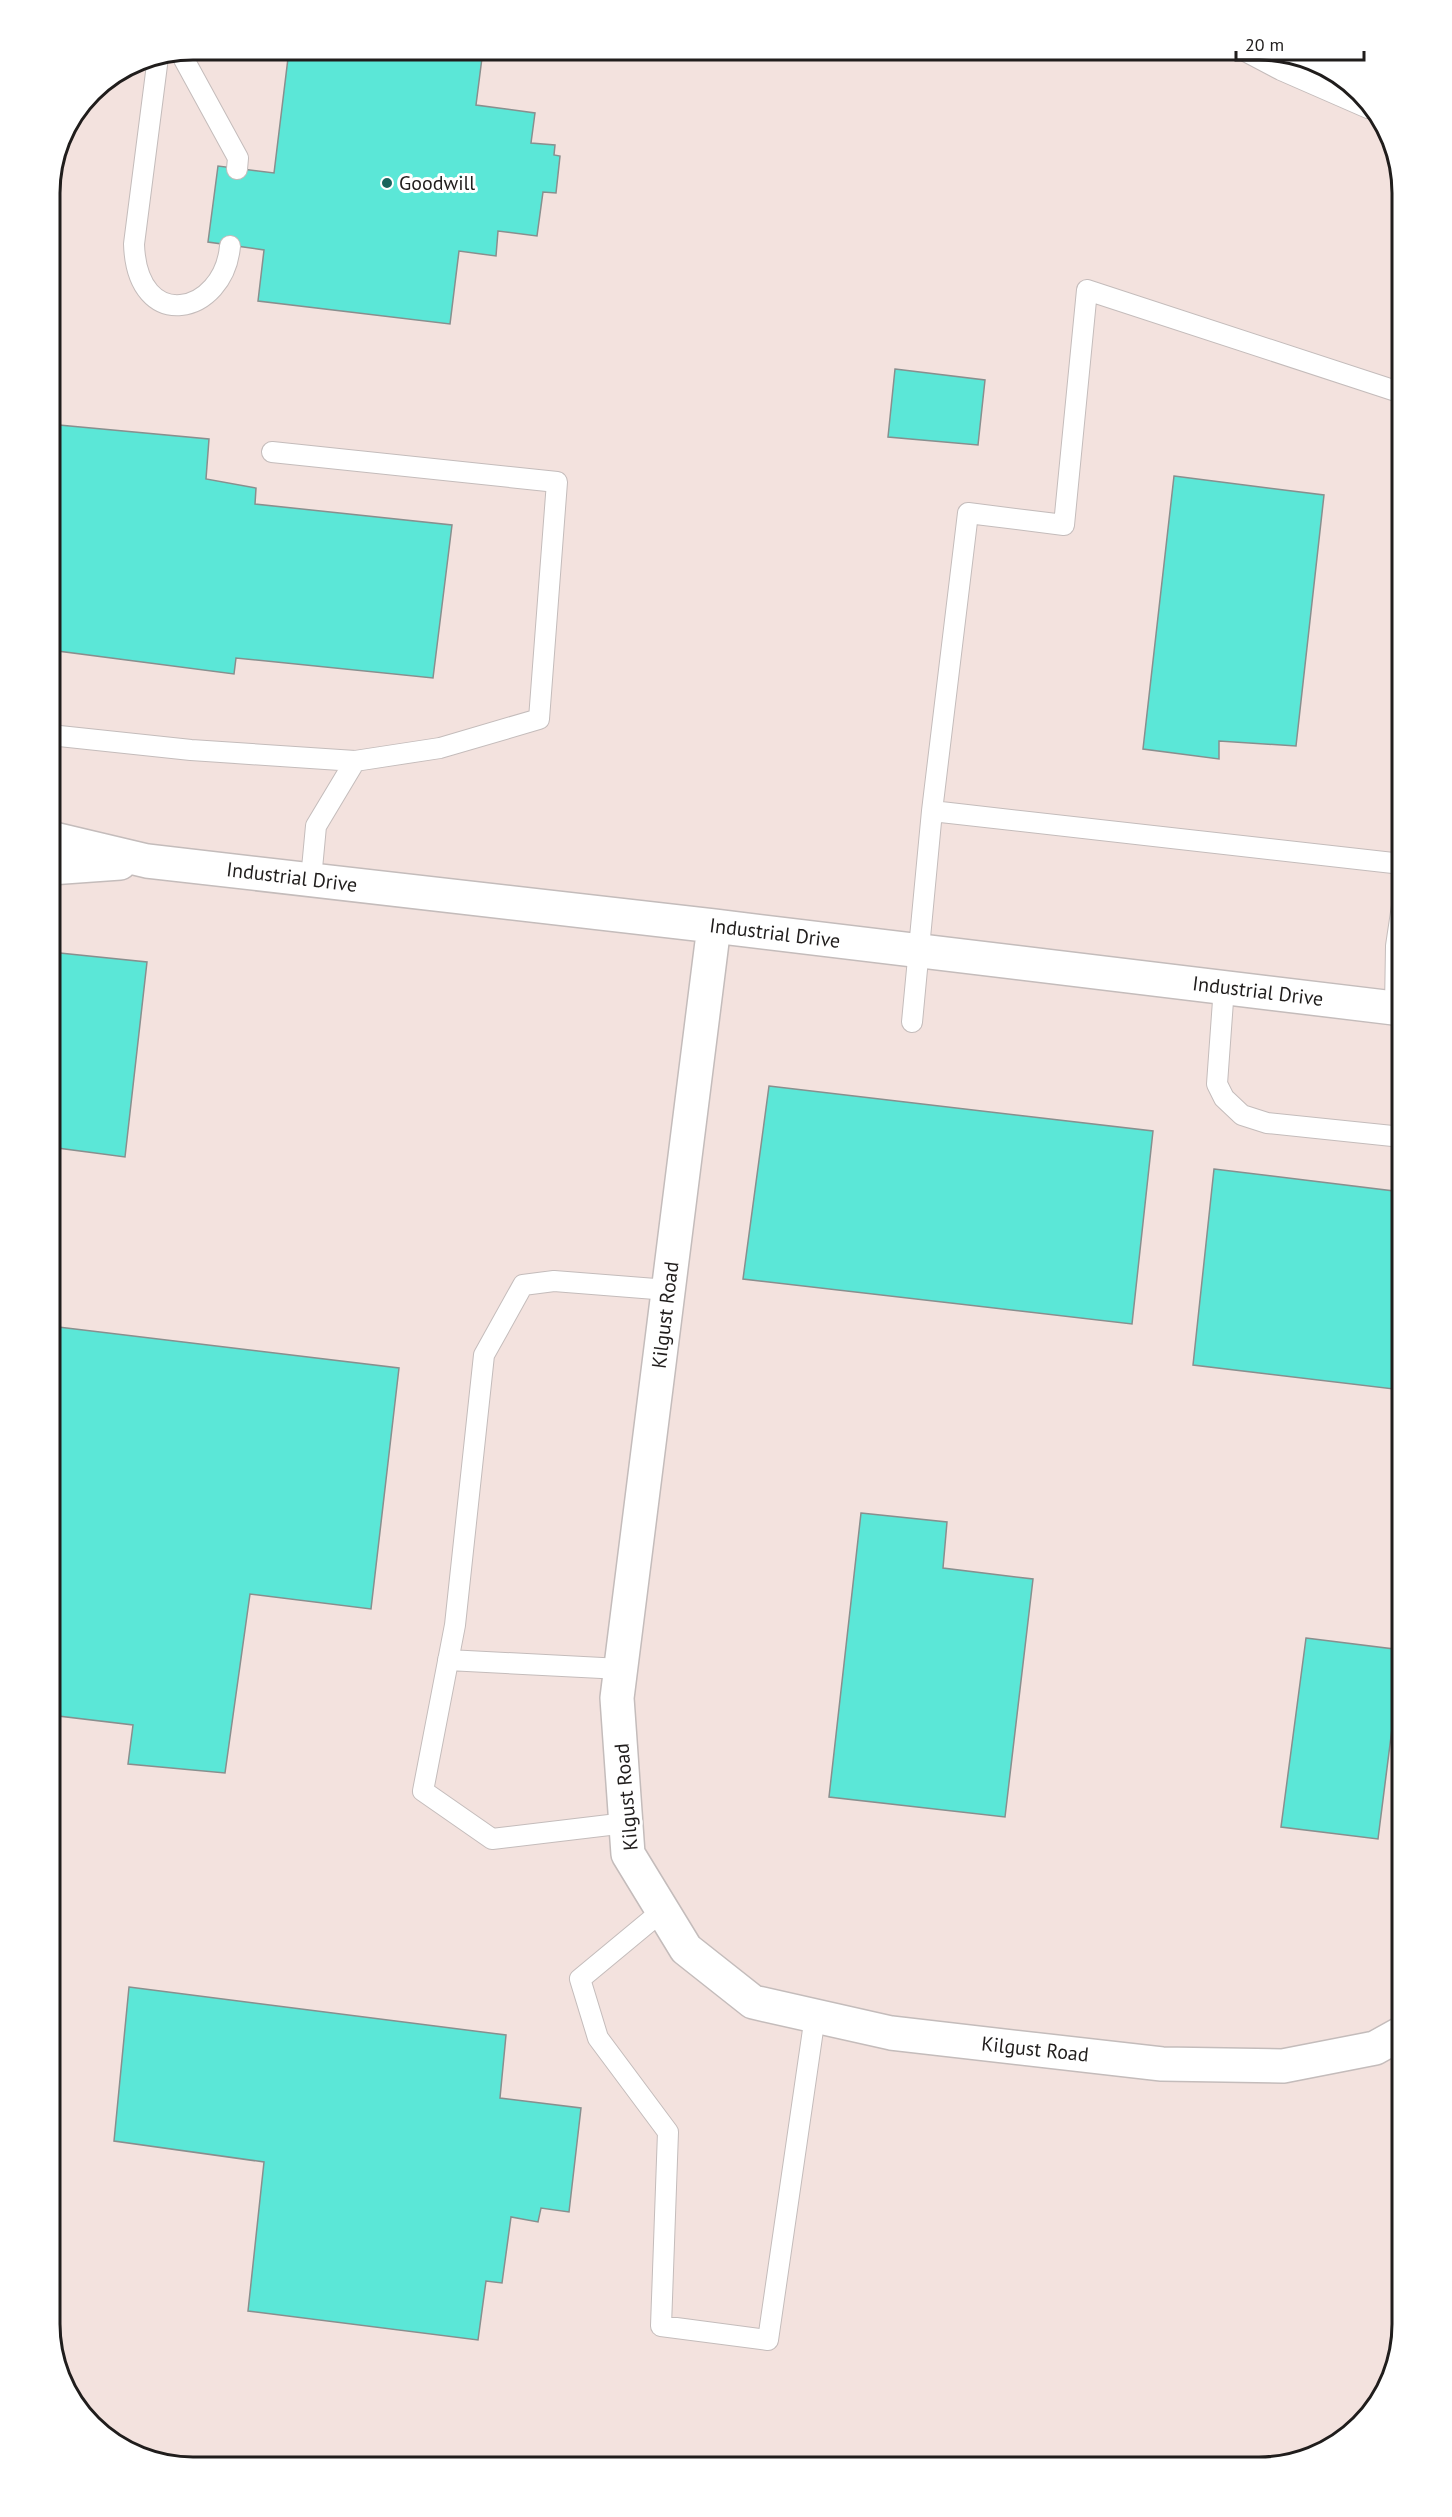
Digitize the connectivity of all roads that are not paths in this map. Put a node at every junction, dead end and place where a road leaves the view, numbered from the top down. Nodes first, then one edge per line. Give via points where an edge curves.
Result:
1 (185, 60) edge
2 (1262, 60) edge
3 (157, 66) edge
4 (1357, 103) edge
5 (237, 169) dead end
6 (230, 246) dead end
7 (1392, 390) edge
8 (272, 452) dead end
9 (60, 736) edge
10 (355, 761) junction
11 (932, 811) junction
12 (60, 840) edge
13 (147, 861) junction
14 (1392, 863) edge
15 (60, 867) edge
16 (311, 879) junction
17 (714, 926) junction
18 (921, 951) junction
19 (1224, 987) junction
20 (1392, 1008) edge
21 (912, 1022) dead end
22 (1392, 1136) edge
23 (668, 1290) junction
24 (448, 1660) junction
25 (621, 1669) junction
26 (626, 1823) junction
27 (663, 1911) junction
28 (815, 2016) junction
29 (1392, 2039) edge

1 - 5 lane via 238,158
2 - 4 lane
3 - 6 lane via 134,243 140,280 158,300 187,305 207,293 219,279
7 - 11 lane via 1087,290 1064,525 968,513
8 - 10 lane via 557,482 539,718 440,748
9 - 10 lane
10 - 16 lane via 315,826
11 - 14 lane
11 - 18 lane
12 - 13 street, Industrial Drive
13 - 15 street, Industrial Drive
13 - 16 street, Industrial Drive
16 - 17 street, Industrial Drive
17 - 18 street, Industrial Drive
17 - 23 street, Kilgust Road
18 - 19 street, Industrial Drive
18 - 21 lane
19 - 20 street, Industrial Drive
19 - 22 lane via 1217,1084 1224,1098 1242,1115 1267,1123
23 - 24 lane via 554,1281 523,1285 484,1355
23 - 25 street, Kilgust Road
24 - 25 lane
24 - 26 lane via 423,1791 492,1839
25 - 26 street, Kilgust Road via 618,1698
26 - 27 street, Kilgust Road via 628,1854
27 - 28 street, Kilgust Road via 686,1949 753,2002
27 - 28 lane via 580,1979 598,2038 668,2132 661,2326 768,2340
28 - 29 street, Kilgust Road via 891,2033 1162,2064 1283,2066 1375,2048

